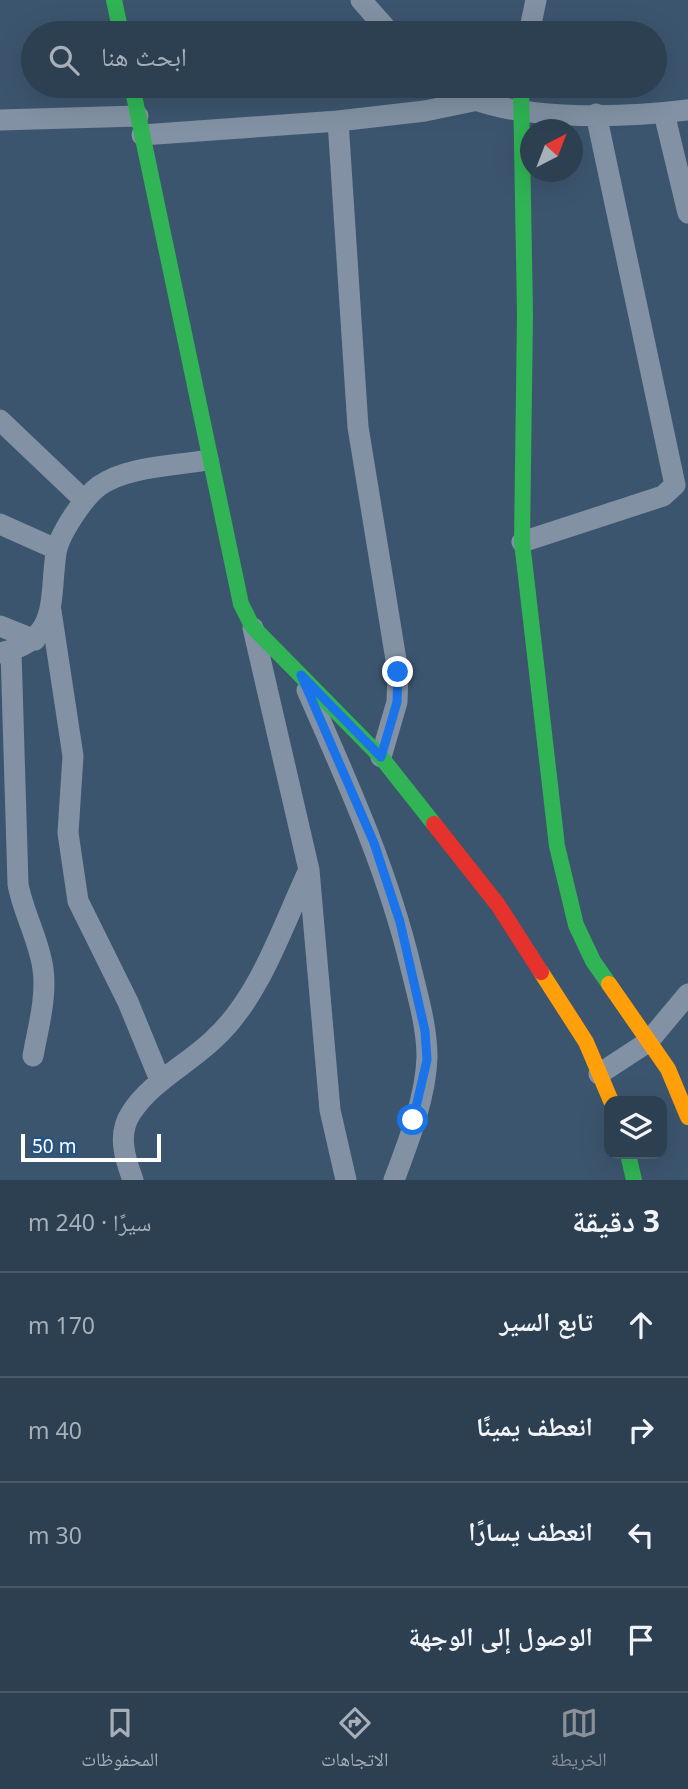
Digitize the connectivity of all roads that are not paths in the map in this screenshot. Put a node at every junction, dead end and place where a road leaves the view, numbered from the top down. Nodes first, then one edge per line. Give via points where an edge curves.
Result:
1 (114, 0) edge
2 (361, 0) edge
3 (536, 0) edge
4 (118, 21) edge
5 (379, 21) edge
6 (532, 21) edge
7 (134, 98) edge
8 (475, 98) edge
9 (521, 98) edge
10 (480, 100) junction
11 (688, 110) edge
12 (520, 112) junction
13 (664, 113) junction
14 (596, 114) junction
15 (0, 120) edge
16 (338, 121) junction
17 (140, 126) junction
18 (688, 213) edge
19 (0, 420) edge
20 (208, 460) junction
21 (84, 500) junction
22 (0, 524) edge
23 (523, 542) junction
24 (57, 549) junction
25 (51, 611) junction
26 (0, 626) edge
27 (253, 626) junction
28 (35, 640) junction
29 (5, 652) edge
30 (301, 675) junction
31 (381, 757) junction
32 (309, 870) junction
33 (688, 994) edge
34 (648, 1042) junction
35 (33, 1056) dead end
36 (599, 1074) junction
37 (160, 1080) junction
38 (609, 1096) edge
39 (688, 1116) edge
40 (629, 1159) edge
41 (132, 1180) edge
42 (346, 1180) edge
43 (394, 1180) edge
44 (634, 1180) edge

1 - 4 street
2 - 5 street
3 - 6 street
7 - 17 street
8 - 10 street
9 - 12 street
10 - 12 street
10 - 16 street
11 - 13 street
12 - 14 street
12 - 23 street via 525,314
13 - 14 street
13 - 18 street
14 - 23 street via 676,485 663,496
15 - 17 street
16 - 17 street
16 - 31 street via 358,426 398,672 397,702
17 - 20 street
19 - 21 street
20 - 21 street via 130,474 101,484
20 - 27 street via 232,575
21 - 24 street
22 - 24 street
23 - 34 street via 565,891 593,961
24 - 25 street
25 - 28 street
25 - 37 street via 73,756 68,833 78,901
26 - 28 street
27 - 30 street
27 - 32 street
28 - 29 street
29 - 35 street via 18,884 43,969
30 - 31 street
30 - 43 street via 374,843 400,922 425,1031 427,1060 422,1086
31 - 36 street via 498,905 586,1042
32 - 37 street via 234,1018
32 - 42 street via 330,1110
33 - 34 street
34 - 36 street
34 - 39 street via 668,1069
36 - 38 street
37 - 41 street via 130,1114 124,1133
40 - 44 street

